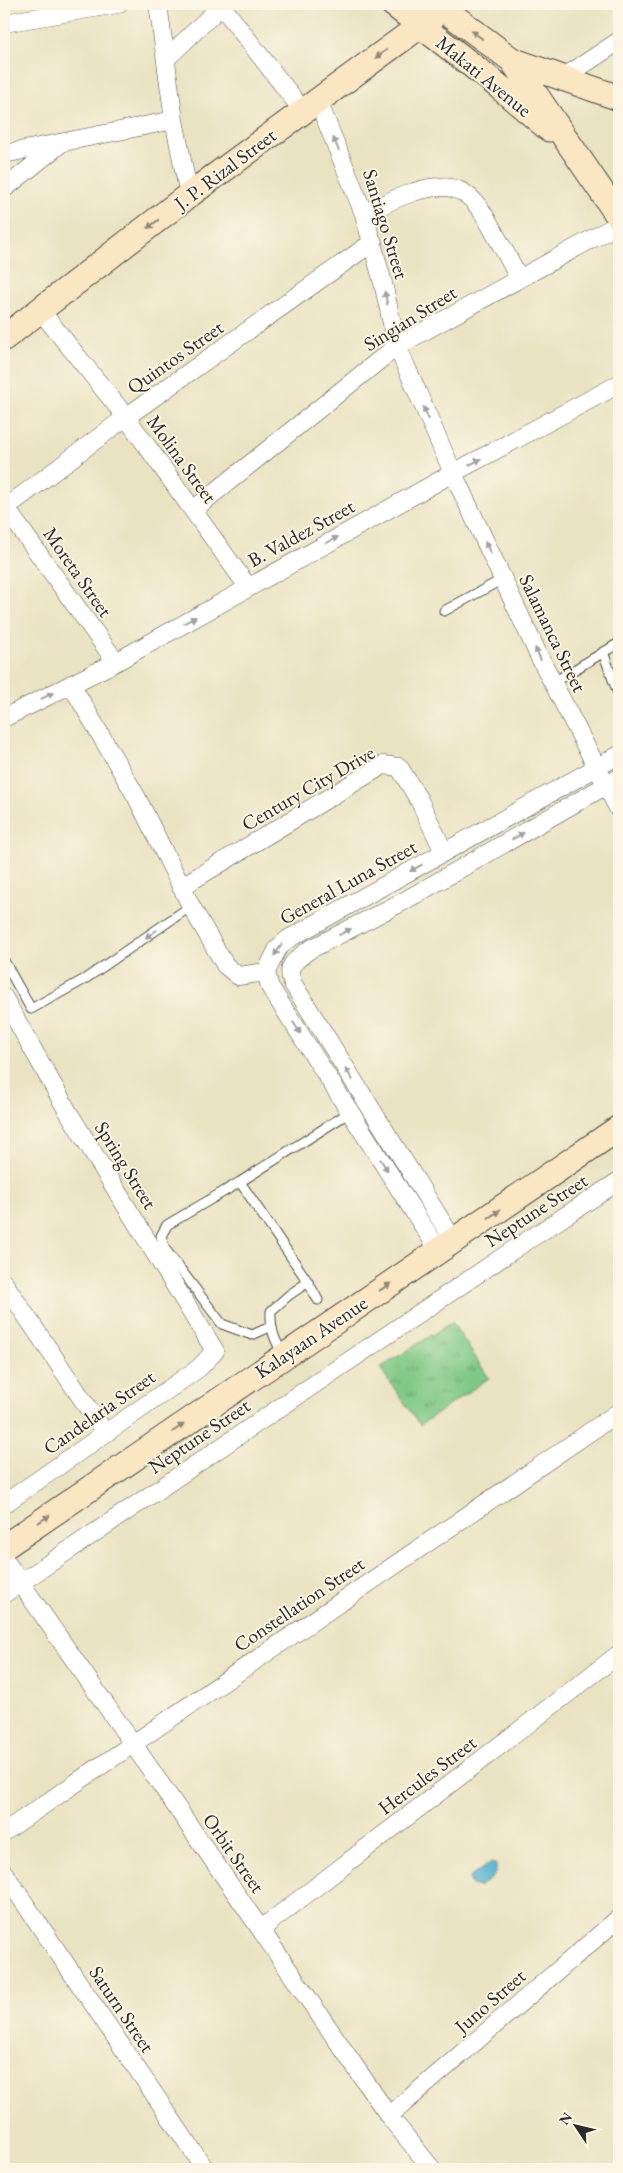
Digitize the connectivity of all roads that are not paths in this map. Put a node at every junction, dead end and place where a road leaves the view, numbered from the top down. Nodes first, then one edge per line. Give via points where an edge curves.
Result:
1 (118, 4) edge
2 (158, 4) edge
3 (393, 4) edge
4 (443, 5) edge
5 (222, 6) edge
6 (4, 24) edge
7 (421, 25) junction
8 (619, 41) edge
9 (166, 59) junction
10 (512, 60) junction
11 (563, 78) junction
12 (619, 98) edge
13 (310, 106) junction
14 (174, 120) junction
15 (65, 141) junction
16 (575, 150) junction
17 (4, 154) edge
18 (4, 189) edge
19 (189, 195) junction
20 (364, 214) junction
21 (619, 217) edge
22 (619, 224) edge
23 (373, 242) junction
24 (519, 278) junction
25 (40, 310) junction
26 (4, 338) edge
27 (397, 346) junction
28 (619, 384) edge
29 (126, 417) junction
30 (453, 473) junction
31 (5, 508) edge
32 (192, 510) junction
33 (503, 579) junction
34 (248, 587) junction
35 (444, 612) dead end
36 (619, 642) edge
37 (603, 652) junction
38 (116, 662) junction
39 (615, 673) edge
40 (552, 682) junction
41 (72, 684) junction
42 (619, 696) edge
43 (4, 718) edge
44 (619, 755) edge
45 (597, 768) junction
46 (613, 782) edge
47 (546, 808) junction
48 (619, 810) edge
49 (479, 833) junction
50 (444, 852) junction
51 (490, 852) junction
52 (181, 887) junction
53 (191, 906) junction
54 (4, 961) edge
55 (266, 972) junction
56 (4, 998) edge
57 (366, 1102) junction
58 (350, 1112) junction
59 (619, 1128) edge
60 (619, 1181) edge
61 (240, 1182) junction
62 (446, 1246) junction
63 (308, 1282) junction
64 (4, 1283) edge
65 (318, 1300) dead end
66 (270, 1327) junction
67 (215, 1351) joint
68 (284, 1355) junction
69 (619, 1412) edge
70 (104, 1433) junction
71 (4, 1504) edge
72 (4, 1547) edge
73 (4, 1559) edge
74 (20, 1583) junction
75 (4, 1594) edge
76 (619, 1654) edge
77 (132, 1743) junction
78 (4, 1832) edge
79 (4, 1873) edge
80 (619, 1918) edge
81 (261, 1929) junction
82 (389, 2116) junction
83 (205, 2169) edge
84 (432, 2169) edge

1 - 6 street
2 - 9 street
3 - 7 main road, Makati Avenue
4 - 7 main road, J. P. Rizal Street
10 -> 4 main road, Makati Avenue
5 - 9 street
5 - 13 street, Santiago Street
7 -> 13 main road, J. P. Rizal Street
7 - 16 main road, Makati Avenue
8 - 11 street
9 - 14 street
10 - 11 main road
10 - 16 main road, Makati Avenue
11 - 12 main road
13 - 19 main road, J. P. Rizal Street
20 -> 13 street, Santiago Street
14 - 15 street
14 - 19 street
15 - 17 street
15 - 18 street
16 - 21 main road, Makati Avenue
19 -> 25 main road, J. P. Rizal Street
20 - 23 street, Santiago Street
20 - 24 street via 412,192 448,188 465,192 476,201
22 - 24 street, Singian Street
27 -> 23 street, Santiago Street
23 - 29 street, Quintos Street
24 - 27 street, Singian Street
25 - 26 main road, J. P. Rizal Street
25 - 29 street, Molina Street
30 -> 27 street, Santiago Street
27 - 32 street, Singian Street
30 -> 28 street, B. Valdez Street
29 - 31 street, Quintos Street
29 - 32 street, Molina Street
33 -> 30 street, Salamanca Street
34 -> 30 street, B. Valdez Street
31 - 38 street, Moreta Street
32 - 34 street, Molina Street
33 - 35 lane
40 -> 33 street, Salamanca Street
38 -> 34 street, B. Valdez Street
36 - 37 lane
37 - 39 lane
37 - 40 lane
38 - 41 street, B. Valdez Street
39 - 42 lane
40 - 45 street, Salamanca Street
43 -> 41 street, B. Valdez Street
41 - 52 street via 136,796
44 - 45 street, General Luna Street
45 - 46 street, Salamanca Street
45 - 47 street, General Luna Street
46 - 47 street, General Luna Street
46 - 48 street, Salamanca Street
47 - 49 street, General Luna Street via 496,817
51 -> 47 street, General Luna Street
49 - 50 street, General Luna Street
49 - 51 street
50 - 52 street, Century City Drive via 399,767 383,765
50 -> 55 street, General Luna Street via 288,939 278,948
57 -> 51 street, General Luna Street via 293,984 289,975 292,965 309,950 404,902
52 - 53 street
53 -> 54 lane via 85,979 31,1009
53 - 55 street via 225,965 238,976
55 -> 58 street via 270,987
56 - 67 street, Spring Street via 67,1110
57 - 58 street
57 - 62 street, General Luna Street
58 - 61 lane
58 -> 62 street
62 -> 59 main road, Kalayaan Avenue
60 - 74 street, Neptune Street
61 - 63 lane
61 - 66 lane via 167,1225 161,1236 165,1249 222,1324 252,1336
68 -> 62 main road, Kalayaan Avenue
63 - 65 lane
63 - 66 lane via 271,1310
64 - 70 street
66 - 68 lane
67 - 70 street, Candelaria Street via 199,1368
72 -> 68 main road, Kalayaan Avenue
69 - 77 street, Constellation Street
70 - 71 street, Candelaria Street
73 - 74 street, Orbit Street
74 - 75 street, Neptune Street
74 - 77 street, Orbit Street
76 - 81 street, Hercules Street
77 - 78 street, Constellation Street
77 - 81 street, Orbit Street
79 - 83 street, Saturn Street
80 - 82 street, Juno Street
81 - 82 street, Orbit Street
82 - 84 street, Orbit Street

